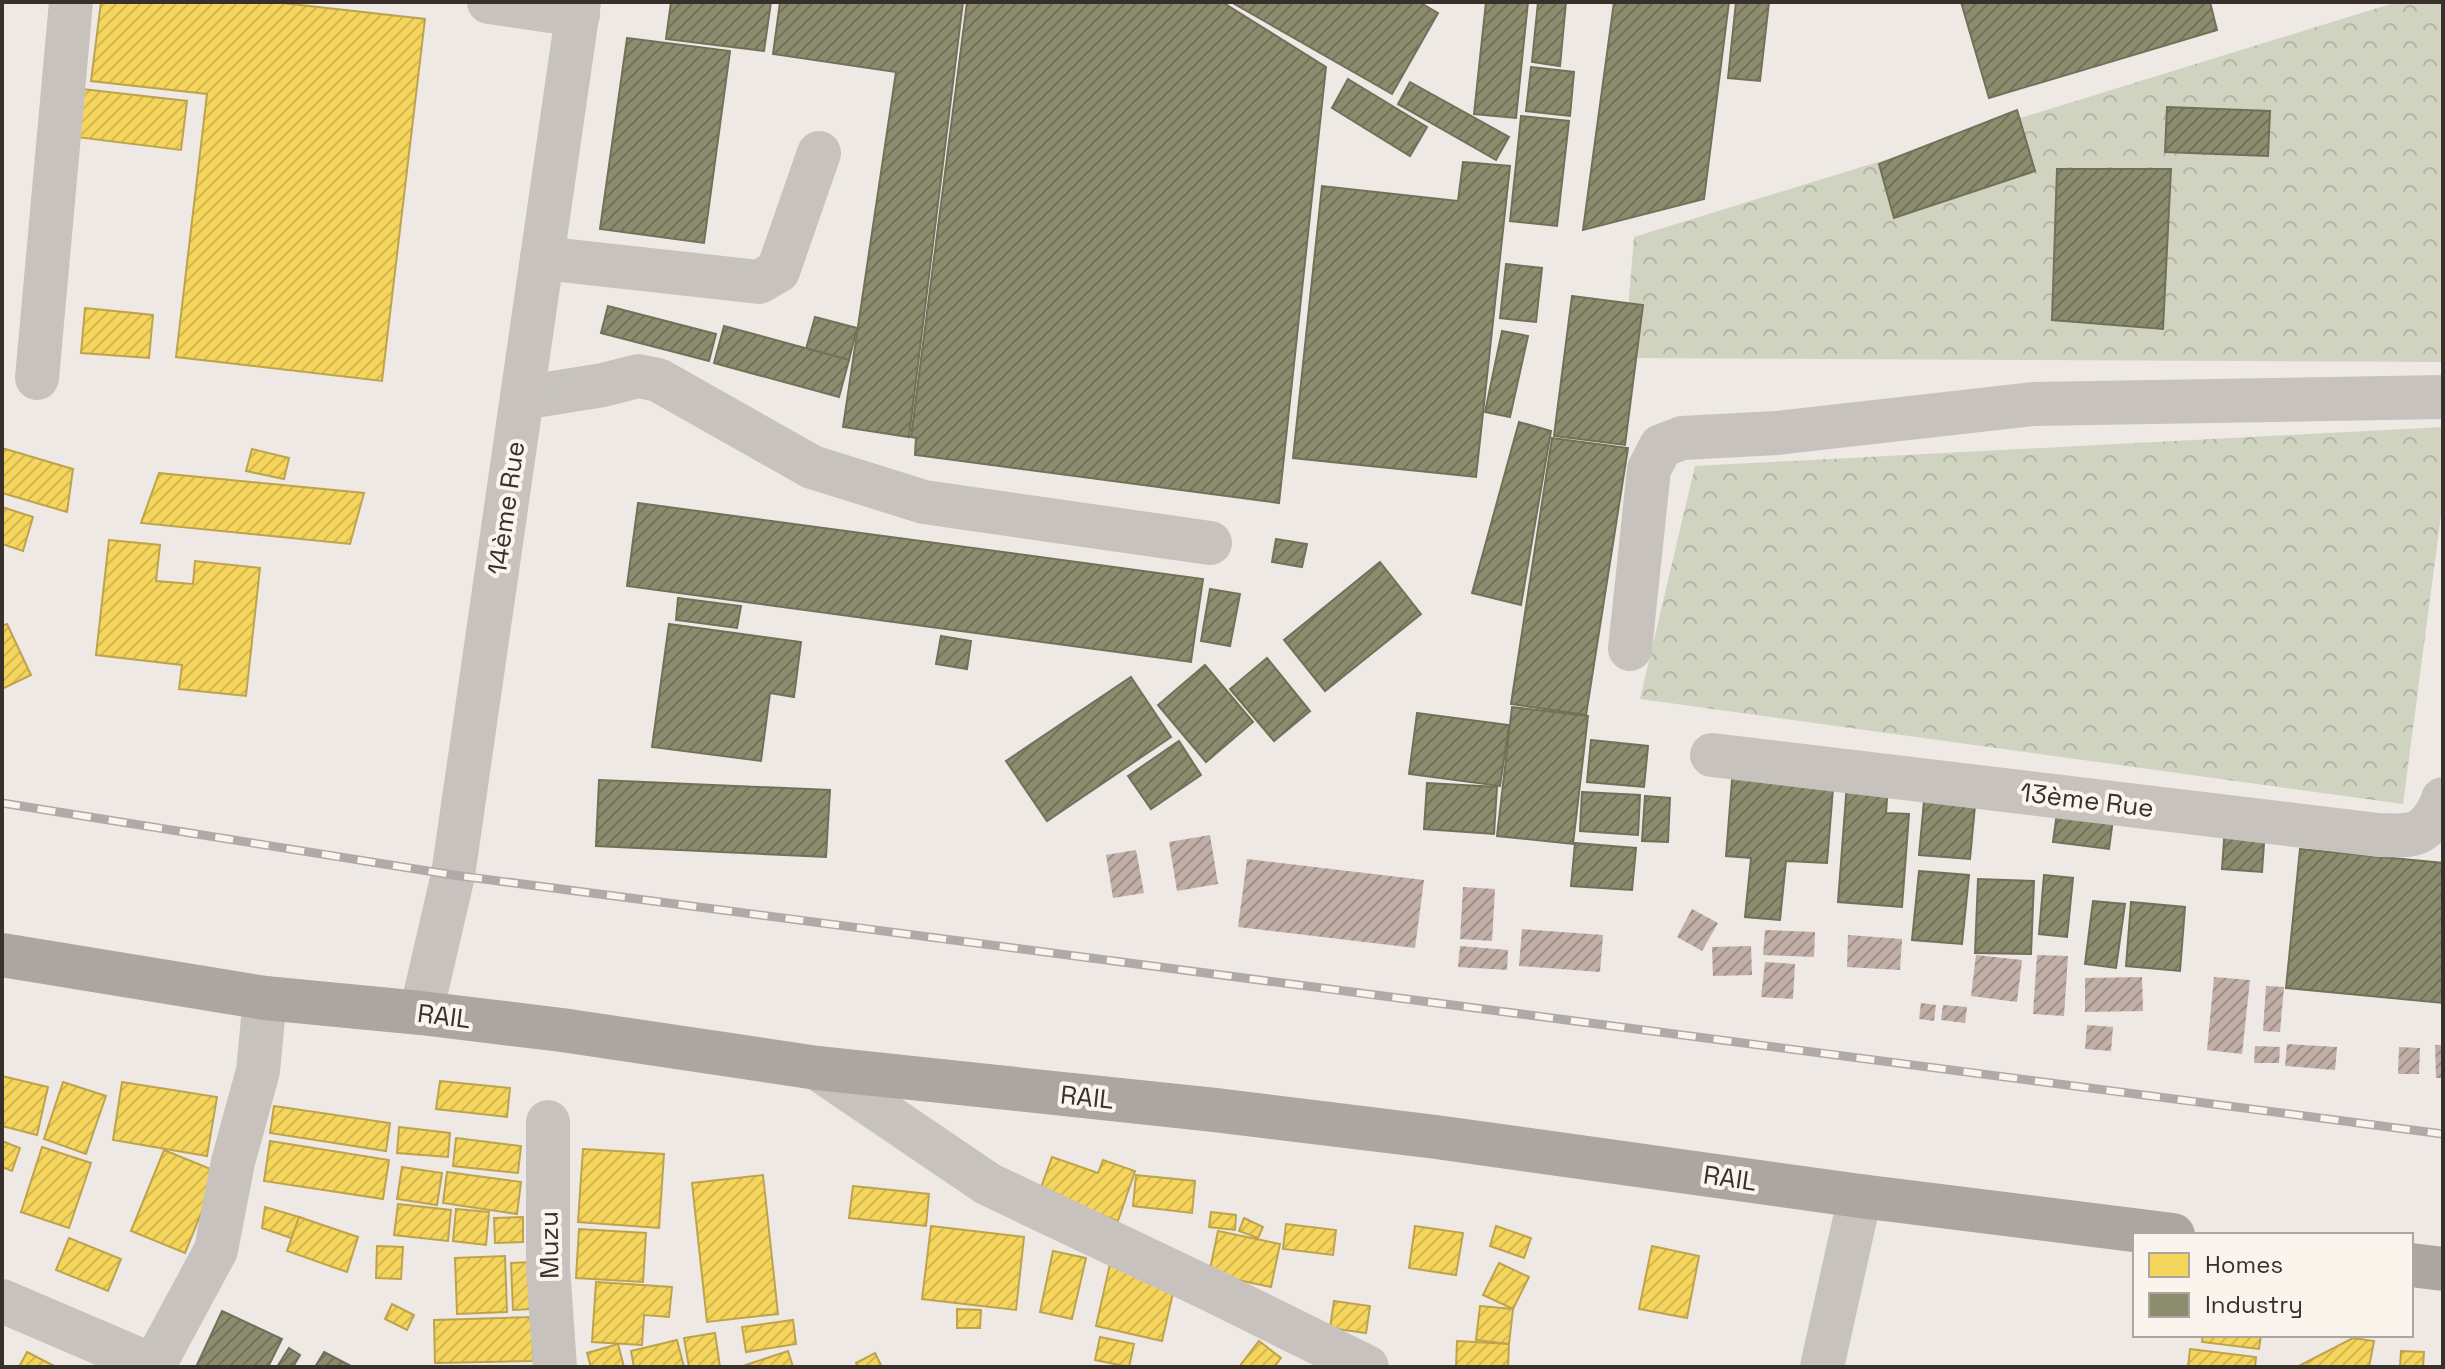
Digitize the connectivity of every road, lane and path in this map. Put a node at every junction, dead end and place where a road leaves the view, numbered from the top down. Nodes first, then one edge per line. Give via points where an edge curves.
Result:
1 (71, 2) edge
2 (489, 2) edge
3 (578, 8) edge
4 (819, 153) dead end
5 (542, 258) junction
6 (37, 378) dead end
7 (2443, 397) edge
8 (522, 398) junction
9 (1210, 543) dead end
10 (1630, 649) dead end
11 (1712, 755) dead end
12 (2443, 799) edge
13 (2, 955) edge
14 (265, 998) junction
15 (421, 1013) junction
16 (817, 1068) junction
17 (548, 1122) dead end
18 (1860, 1196) junction
19 (2157, 1233) edge
20 (2413, 1265) edge
21 (2443, 1269) edge
22 (2, 1301) edge
23 (154, 1366) edge
24 (555, 1367) edge
25 (1367, 1367) edge
26 (1822, 1367) edge

1 - 6 street
2 - 3 street
3 - 5 street, 14ème Rue
4 - 5 street via 778,271 759,282
5 - 8 street, 14ème Rue
7 - 10 street via 2033,404 1792,432 1682,438 1661,446 1649,469
8 - 9 street via 638,376 658,380 812,467 924,502
8 - 15 street, 14ème Rue via 453,875
11 - 12 street, 13ème Rue via 2378,835 2409,836 2426,829
13 - 14 main road, RAIL
14 - 15 main road, RAIL
14 - 23 street via 258,1071 216,1250
15 - 16 main road, RAIL
16 - 18 main road, RAIL via 1420,1135
16 - 25 street via 988,1184
17 - 24 street, Muzu via 548,1267
18 - 19 main road, RAIL
18 - 26 street
20 - 21 main road
22 - 23 street

